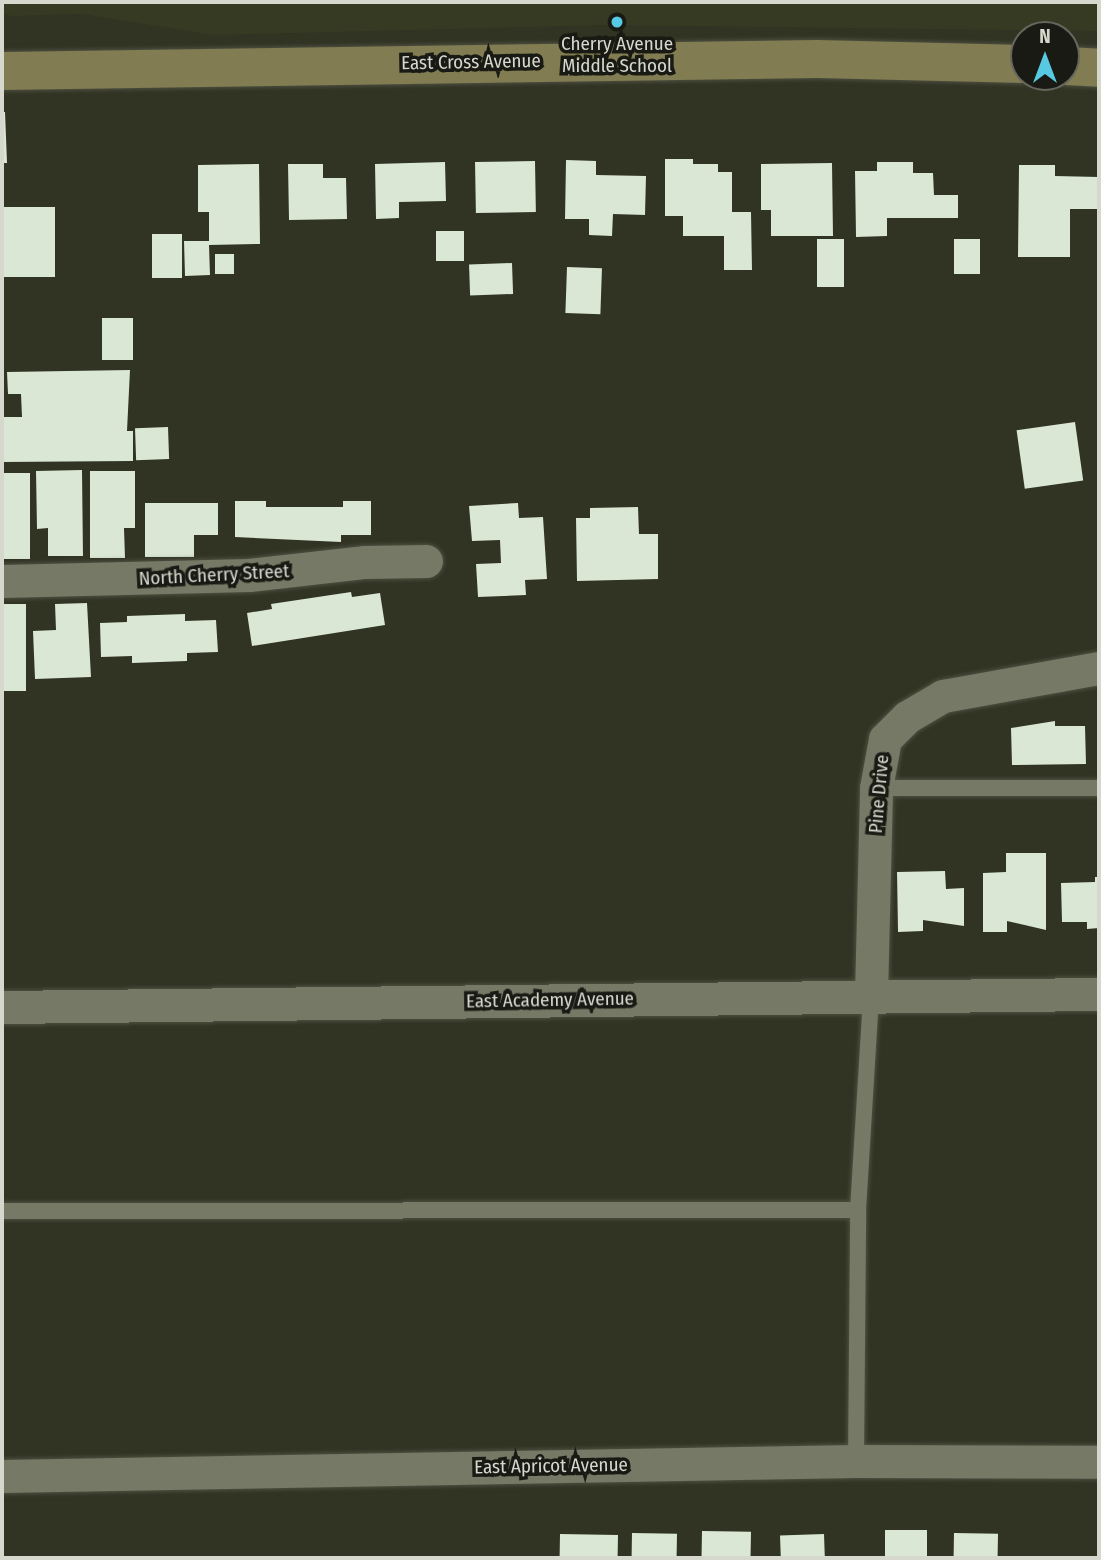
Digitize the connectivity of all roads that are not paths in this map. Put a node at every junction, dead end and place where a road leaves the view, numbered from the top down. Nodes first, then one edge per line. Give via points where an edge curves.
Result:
1 (1010, 64) edge
2 (1080, 67) edge
3 (1099, 68) edge
4 (2, 71) edge
5 (426, 561) dead end
6 (2, 581) edge
7 (1099, 667) edge
8 (876, 788) junction
9 (1099, 788) edge
10 (1099, 994) edge
11 (872, 996) junction
12 (2, 1007) edge
13 (858, 1210) junction
14 (2, 1211) edge
15 (856, 1461) junction
16 (1099, 1462) edge
17 (2, 1476) edge

1 - 4 street, East Cross Avenue via 817,59
2 - 3 street
5 - 6 street, North Cherry Street via 365,562 249,575
7 - 8 street, Pine Drive via 943,696 907,717 885,739
8 - 9 lane
8 - 11 street, Pine Drive
10 - 11 street, East Academy Avenue
11 - 12 street, East Academy Avenue
11 - 13 lane
13 - 14 lane
13 - 15 lane
15 - 16 street, East Apricot Avenue
15 - 17 street, East Apricot Avenue

